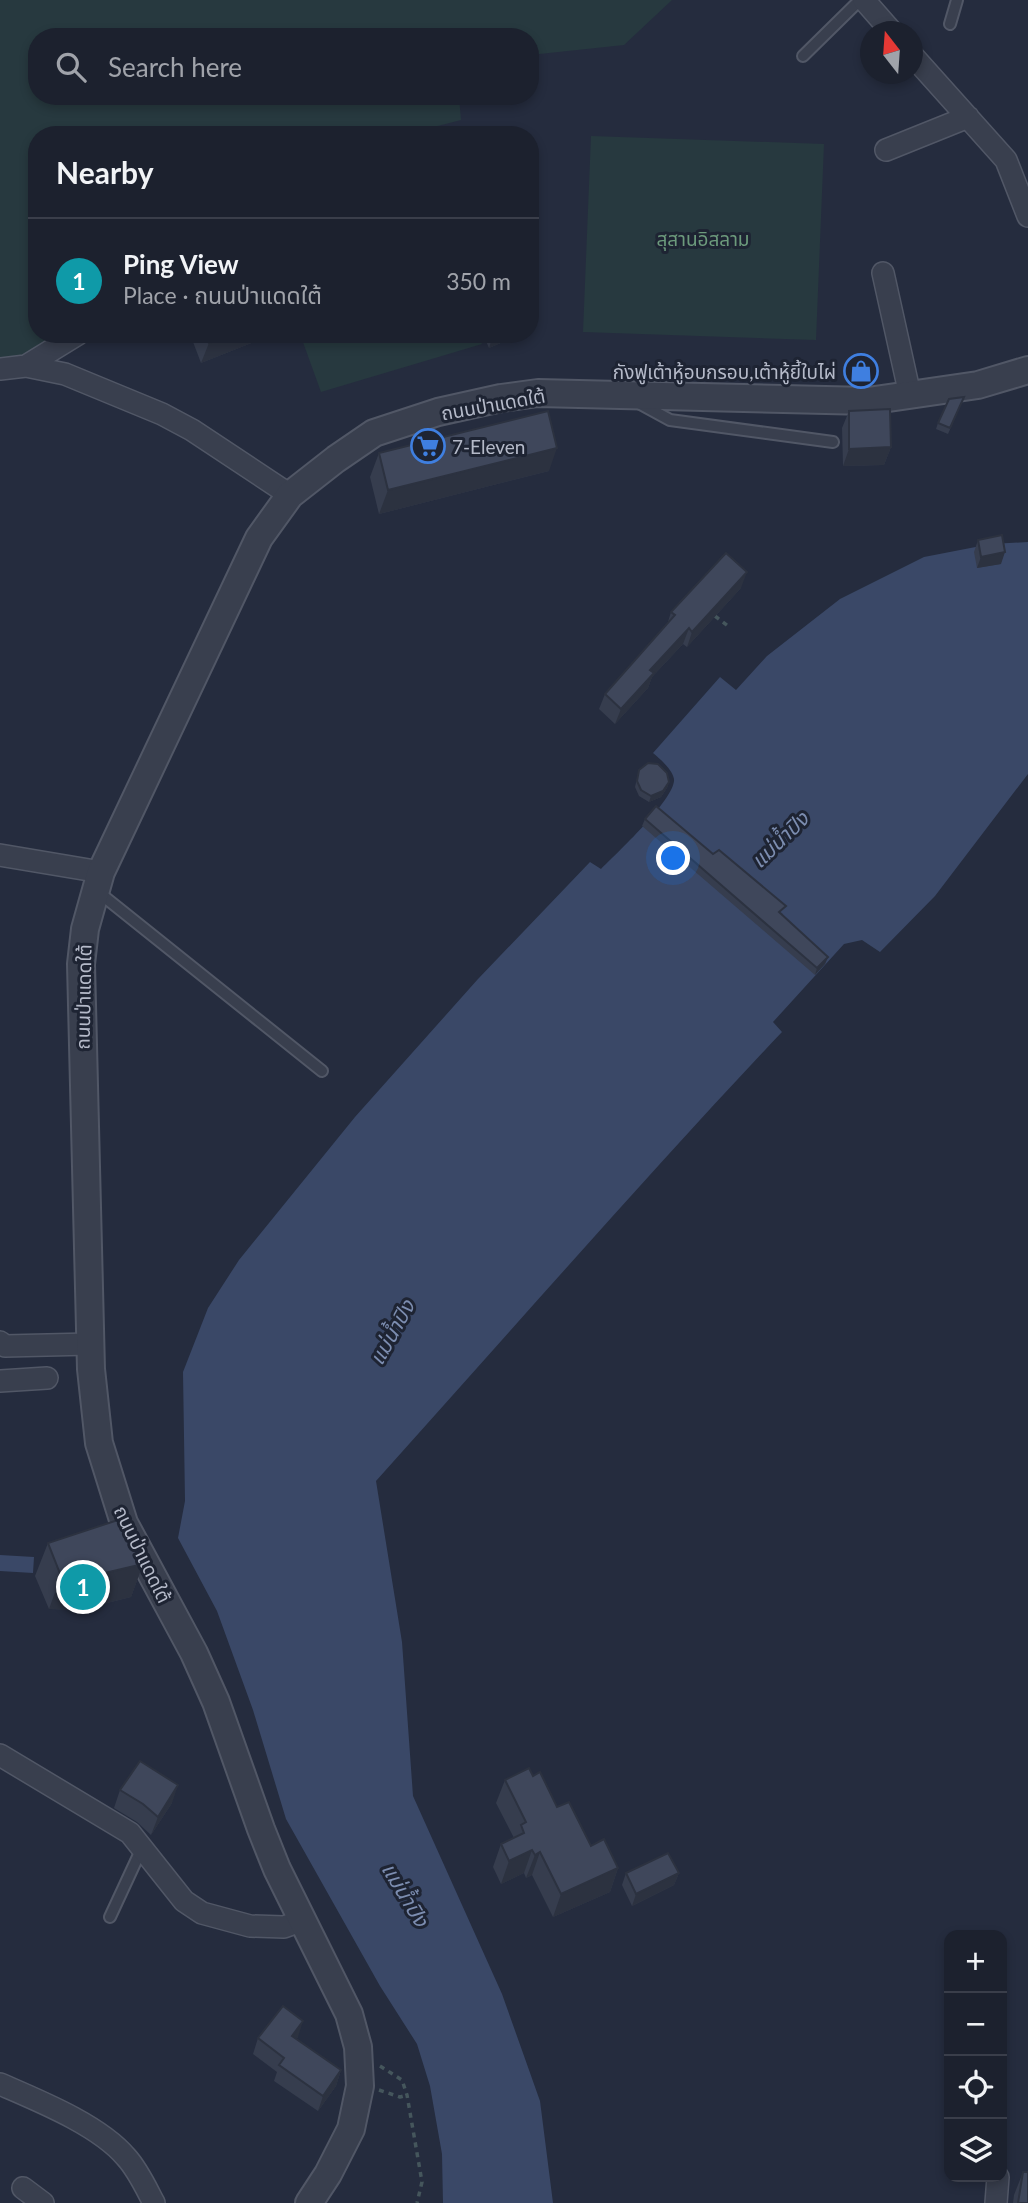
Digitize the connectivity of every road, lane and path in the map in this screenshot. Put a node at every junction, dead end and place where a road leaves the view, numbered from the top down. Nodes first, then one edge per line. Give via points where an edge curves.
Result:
1 (862, 0) edge
2 (957, 0) edge
3 (882, 21) edge
4 (950, 24) dead end
5 (803, 56) dead end
6 (923, 67) edge
7 (968, 117) junction
8 (886, 150) dead end
9 (1028, 216) edge
10 (883, 273) dead end
11 (63, 343) edge
12 (26, 366) junction
13 (0, 369) edge
14 (1028, 370) edge
15 (622, 394) junction
16 (910, 395) junction
17 (833, 442) dead end
18 (290, 495) junction
19 (715, 616) edge
20 (728, 626) dead end
21 (0, 855) edge
22 (98, 881) junction
23 (322, 1071) dead end
24 (0, 1342) edge
25 (90, 1344) junction
26 (47, 1378) dead end
27 (0, 1381) edge
28 (0, 1755) edge
29 (142, 1848) junction
30 (110, 1917) dead end
31 (303, 1920) junction
32 (379, 2065) dead end
33 (0, 2084) edge
34 (400, 2095) dead end
35 (407, 2095) junction
36 (998, 2182) edge
37 (23, 2188) dead end
38 (43, 2203) edge
39 (155, 2203) edge
40 (309, 2203) edge
41 (417, 2203) edge
42 (996, 2203) edge

1 - 3 street
1 - 5 lane
2 - 4 lane
6 - 7 street
7 - 8 street
7 - 9 street via 1006,160
10 - 16 street
11 - 12 street
12 - 13 street
12 - 18 street via 65,374 162,414
14 - 16 street, ถนนป่าแดดใต้ via 978,385
15 - 16 street, ถนนป่าแดดใต้ via 868,401
15 - 17 lane via 670,420
15 - 18 street, ถนนป่าแดดใต้ via 538,393 438,412 374,433
18 - 22 street, ถนนป่าแดดใต้ via 253,550
19 - 20 path
21 - 22 street
22 - 23 lane
22 - 25 street, ถนนป่าแดดใต้ via 81,964
24 - 25 street via 5,1346
25 - 31 street, ถนนป่าแดดใต้ via 99,1443 124,1523 194,1653 261,1829
26 - 27 street
28 - 29 street via 130,1833
29 - 30 lane
29 - 31 street via 184,1901 202,1913 250,1926 284,1927
31 - 40 street, ถนนป่าแดดใต้ via 349,2014 361,2065 351,2129
32 - 35 path via 402,2080
33 - 39 street via 106,2137 128,2158
34 - 35 path
35 - 41 path via 422,2182
36 - 42 street
37 - 38 street

